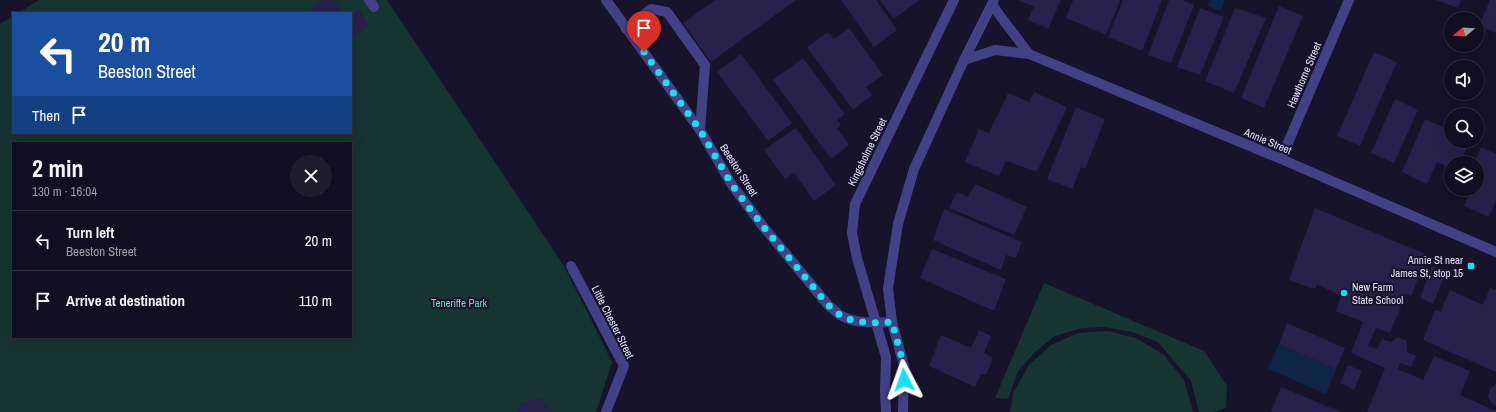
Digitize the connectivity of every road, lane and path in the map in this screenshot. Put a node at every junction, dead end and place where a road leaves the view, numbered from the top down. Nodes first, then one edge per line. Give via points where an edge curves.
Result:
1 (606, 0) edge
2 (954, 0) edge
3 (1349, 0) edge
4 (993, 3) edge
5 (626, 29) junction
6 (1029, 54) junction
7 (964, 60) junction
8 (700, 130) junction
9 (1281, 159) junction
10 (1496, 252) edge
11 (571, 266) dead end
12 (892, 322) junction
13 (876, 323) junction
14 (606, 412) edge
15 (886, 412) edge
16 (903, 412) edge

1 - 5 street, Beeston Street
2 - 13 street, Kingsholme Street via 855,204 852,233
3 - 9 street, Hawthorne Street
4 - 6 street
4 - 7 street
5 - 8 street, Beeston Street
5 - 8 street via 651,8 667,12 706,65
6 - 7 street, Annie Street via 995,50
6 - 9 street, Annie Street
7 - 12 street via 914,169 898,224 888,288
8 - 13 street, Beeston Street via 736,191 828,305 841,316
9 - 10 street, Annie Street
11 - 14 street, Little Chester Street via 624,366
12 - 13 street, Beeston Street
12 - 16 street via 904,366
13 - 15 street via 886,357

